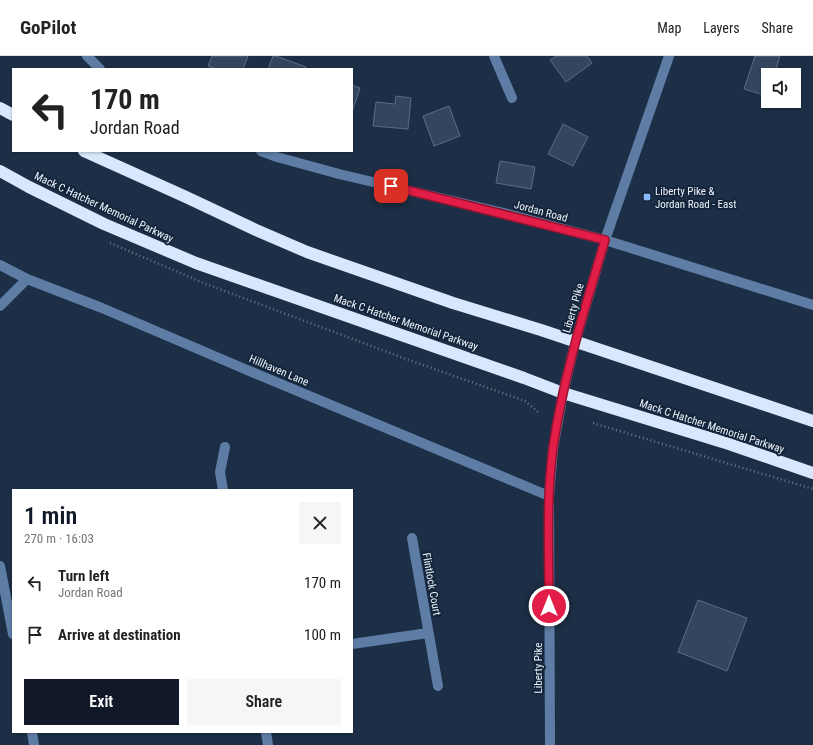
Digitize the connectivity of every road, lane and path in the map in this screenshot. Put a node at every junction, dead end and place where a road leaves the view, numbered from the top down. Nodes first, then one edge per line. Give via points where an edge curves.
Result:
1 (87, 56) edge
2 (494, 56) edge
3 (669, 56) edge
4 (99, 68) edge
5 (512, 98) dead end
6 (0, 108) edge
7 (12, 114) edge
8 (86, 152) edge
9 (264, 152) edge
10 (0, 171) edge
11 (605, 240) junction
12 (0, 265) edge
13 (27, 279) junction
14 (813, 305) edge
15 (0, 306) edge
16 (575, 343) junction
17 (563, 393) junction
18 (517, 398) dead end
19 (538, 412) dead end
20 (813, 421) edge
21 (593, 423) dead end
22 (225, 447) dead end
23 (813, 473) edge
24 (223, 489) edge
25 (813, 489) edge
26 (549, 496) junction
27 (412, 538) dead end
28 (0, 567) edge
29 (12, 629) edge
30 (428, 633) junction
31 (353, 644) edge
32 (438, 686) dead end
33 (32, 733) edge
34 (266, 733) edge
35 (34, 745) edge
36 (268, 745) edge
37 (550, 745) edge

1 - 4 street
2 - 5 street
3 - 11 street, Liberty Pike
6 - 7 highway
8 - 16 highway via 307,252
9 - 11 street, Jordan Road via 339,174
10 - 17 highway, Mack C Hatcher Memorial Parkway via 104,224 196,263
11 - 14 street, Jordan Road
11 - 16 street, Liberty Pike
12 - 13 street, Hillhaven Lane
13 - 15 street
13 - 26 street, Hillhaven Lane via 102,308
16 - 17 street, Liberty Pike
16 - 20 highway
17 - 23 highway, Mack C Hatcher Memorial Parkway via 729,444
17 - 26 street, Liberty Pike via 553,449
18 - 19 path via 525,400
21 - 25 path
22 - 24 street via 220,472
26 - 37 street, Liberty Pike
27 - 30 street, Flintlock Court
28 - 29 street
30 - 31 street
30 - 32 street, Flintlock Court
33 - 35 street
34 - 36 street

